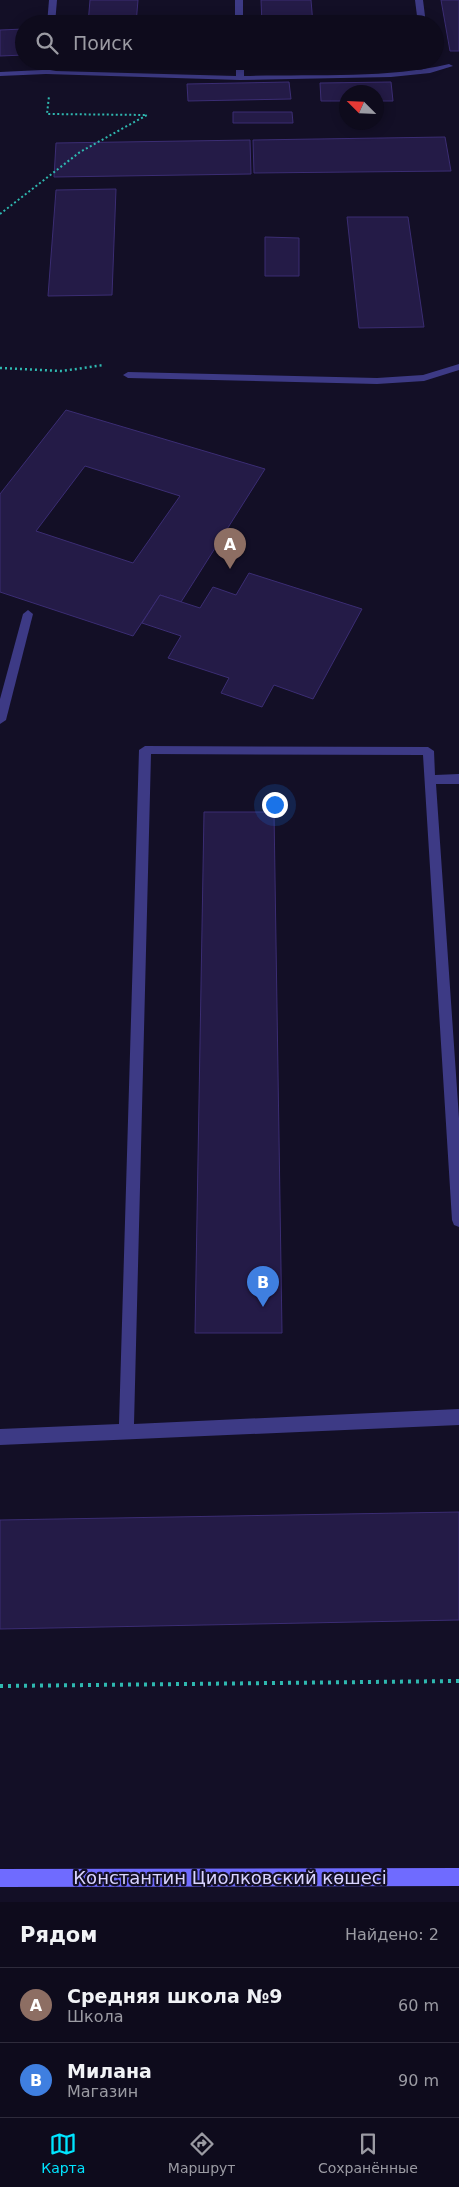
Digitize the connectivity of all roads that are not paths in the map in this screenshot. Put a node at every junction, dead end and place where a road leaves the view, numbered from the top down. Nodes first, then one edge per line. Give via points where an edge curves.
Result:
1 (53, 0) edge
2 (239, 0) edge
3 (419, 0) edge
4 (52, 15) edge
5 (240, 15) edge
6 (421, 15) edge
7 (449, 66) dead end
8 (444, 67) edge
9 (240, 70) edge
10 (434, 70) edge
11 (430, 71) joint
12 (46, 72) joint
13 (0, 74) edge
14 (240, 78) junction
15 (459, 367) edge
16 (128, 375) road end
17 (28, 614) dead end
18 (0, 720) edge
19 (459, 779) edge
20 (431, 780) junction
21 (459, 1220) edge
22 (459, 1417) edge
23 (126, 1432) junction
24 (0, 1437) edge
25 (459, 1877) edge
26 (0, 1878) edge

1 - 4 lane
2 - 5 lane
3 - 6 lane
7 - 8 lane
9 - 14 lane
10 - 11 lane
11 - 14 lane via 391,75
12 - 13 lane
12 - 14 lane
15 - 16 lane via 424,378 378,381
17 - 18 lane
19 - 20 lane
20 - 21 lane
20 - 23 lane via 428,751 145,750
22 - 23 lane
23 - 24 lane
25 - 26 street, Константин Циолковский көшесі

